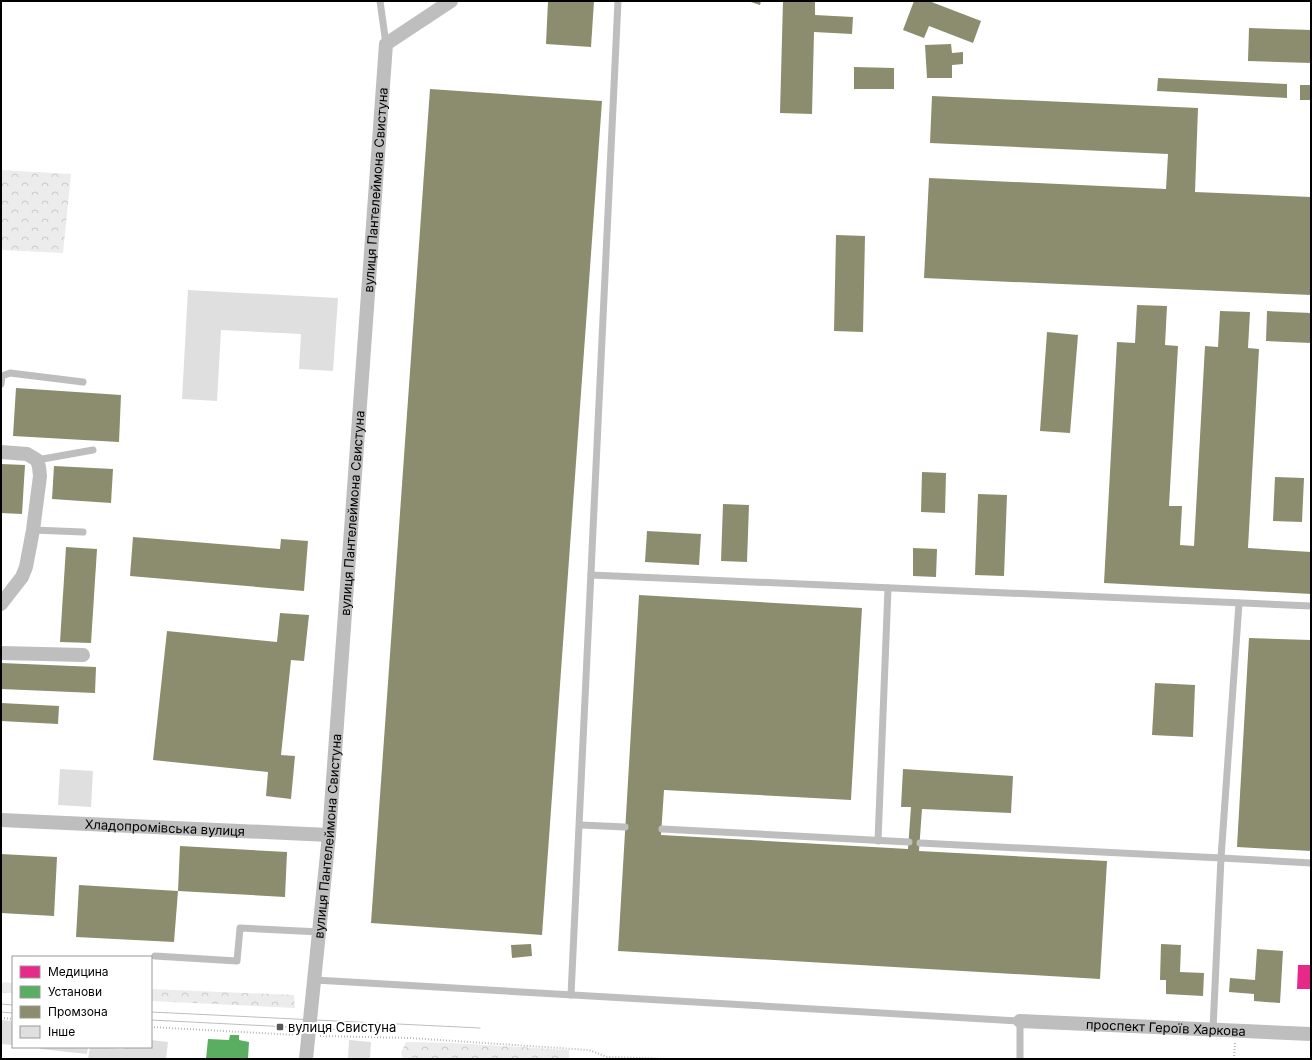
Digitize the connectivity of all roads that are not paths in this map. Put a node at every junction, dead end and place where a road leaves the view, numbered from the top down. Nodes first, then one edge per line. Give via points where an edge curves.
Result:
1 (380, 1) edge
2 (451, 1) edge
3 (618, 1) edge
4 (386, 44) junction
5 (83, 382) dead end
6 (1, 384) edge
7 (93, 450) dead end
8 (1, 452) edge
9 (37, 460) junction
10 (33, 530) junction
11 (83, 532) dead end
12 (591, 574) junction
13 (888, 588) junction
14 (1239, 603) junction
15 (1, 604) edge
16 (1311, 606) edge
17 (1, 653) edge
18 (83, 655) dead end
19 (1, 820) edge
20 (581, 826) dead end
21 (625, 827) dead end
22 (662, 829) dead end
23 (329, 835) junction
24 (878, 841) junction
25 (909, 842) dead end
26 (920, 843) dead end
27 (1221, 858) junction
28 (1311, 863) edge
29 (320, 932) junction
30 (155, 956) dead end
31 (315, 980) junction
32 (571, 995) junction
33 (1020, 1020) junction
34 (1213, 1029) junction
35 (1311, 1034) edge
36 (306, 1059) edge
37 (1020, 1059) edge

1 - 4 lane
2 - 4 street
3 - 12 lane
4 - 23 street, вулиця Пантелеймона Свистуна
5 - 6 lane via 10,373 2,376
7 - 9 lane
8 - 9 street via 27,454
9 - 10 street via 40,476
10 - 11 lane
10 - 15 street via 22,577
12 - 13 lane
12 - 32 lane
13 - 14 lane
13 - 24 lane
14 - 16 lane
14 - 27 lane
17 - 18 street
19 - 23 street, Хладопромівська вулиця
20 - 21 lane
22 - 24 lane
23 - 29 street, вулиця Пантелеймона Свистуна
24 - 25 lane
26 - 27 lane
27 - 28 lane
27 - 34 lane
29 - 30 lane via 240,928 237,961
29 - 31 street, вулиця Пантелеймона Свистуна
31 - 32 lane
31 - 36 street, вулиця Пантелеймона Свистуна
32 - 33 lane
33 - 34 street, проспект Героїв Харкова
33 - 37 lane
34 - 35 street, проспект Героїв Харкова

